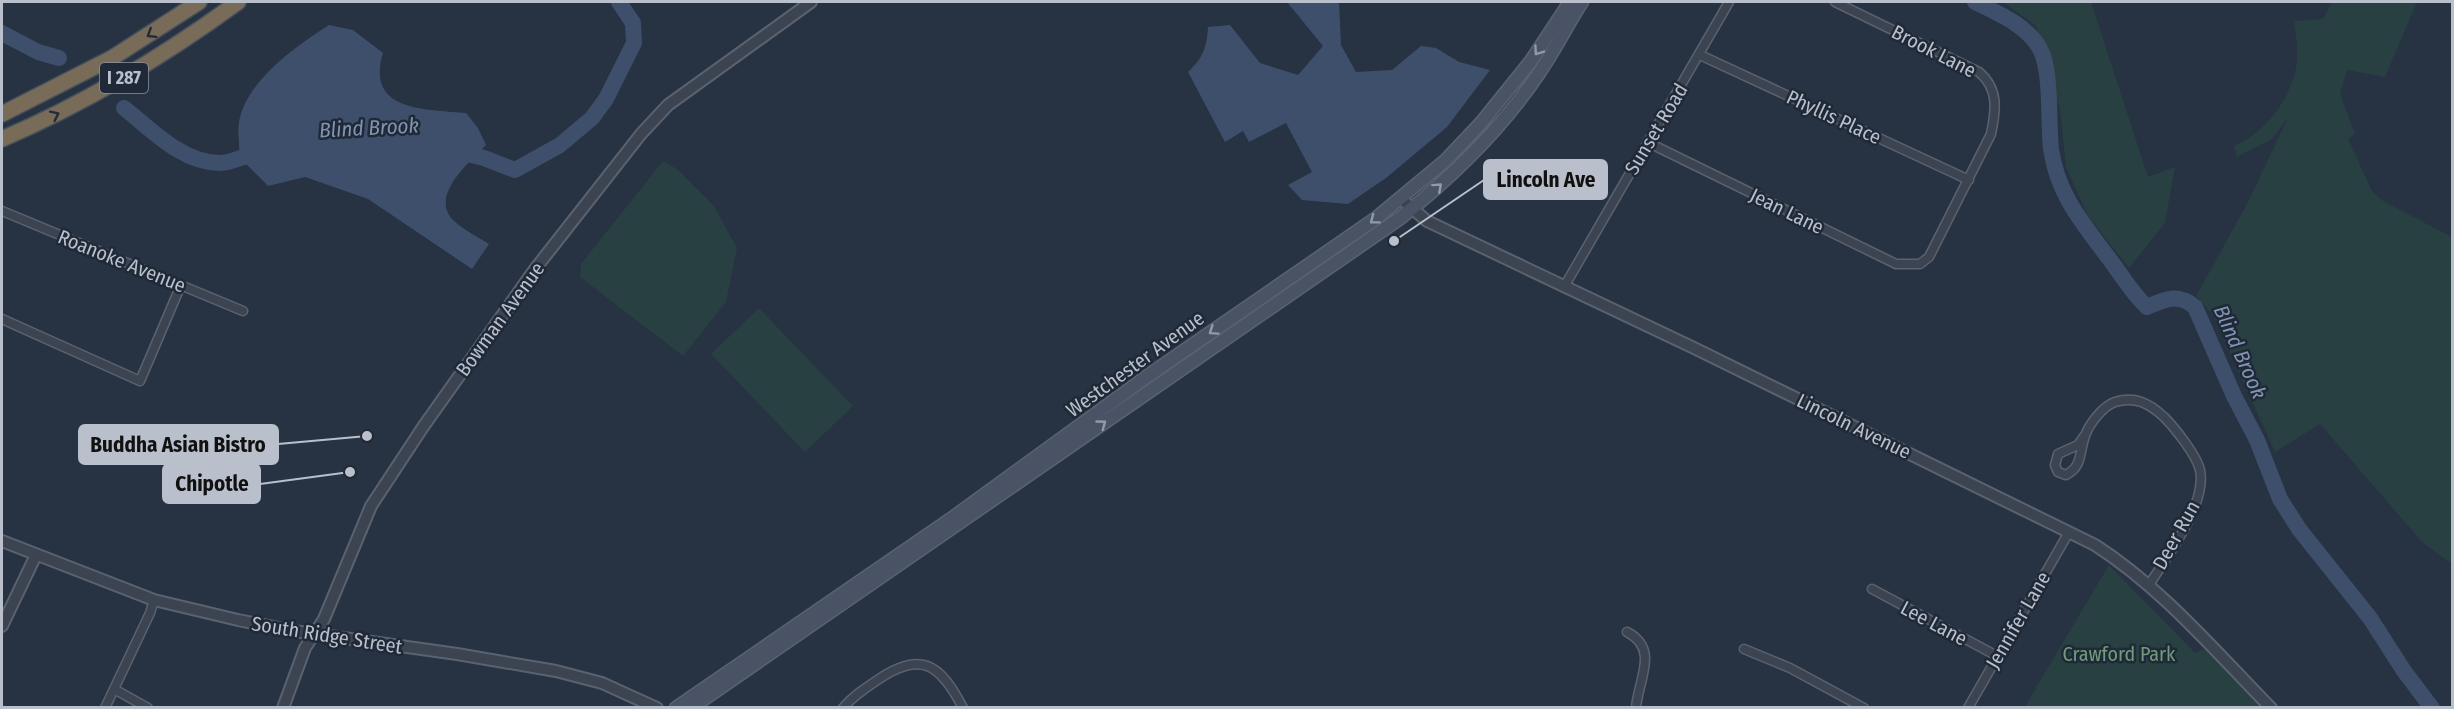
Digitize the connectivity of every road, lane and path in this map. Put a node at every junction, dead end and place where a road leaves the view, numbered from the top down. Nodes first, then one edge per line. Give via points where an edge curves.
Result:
1 (199, 2) edge
2 (238, 2) edge
3 (811, 2) edge
4 (1570, 2) edge
5 (1582, 2) edge
6 (1729, 2) edge
7 (1835, 2) edge
8 (1700, 55) junction
9 (2, 114) edge
10 (2, 140) edge
11 (1647, 142) junction
12 (1969, 180) junction
13 (1400, 198) junction
14 (1413, 209) junction
15 (2, 211) edge
16 (1929, 258) joint
17 (181, 285) junction
18 (1564, 287) junction
19 (243, 311) dead end
20 (2, 319) edge
21 (2085, 435) junction
22 (2069, 532) junction
23 (2, 541) edge
24 (36, 555) junction
25 (2149, 585) junction
26 (1872, 589) dead end
27 (154, 600) junction
28 (2, 626) edge
29 (1627, 632) dead end
30 (314, 634) junction
31 (1744, 649) dead end
32 (1997, 656) junction
33 (114, 689) junction
34 (105, 708) edge
35 (148, 708) edge
36 (283, 708) edge
37 (657, 708) edge
38 (676, 708) edge
39 (691, 708) edge
40 (843, 708) edge
41 (963, 708) edge
42 (1636, 708) edge
43 (1864, 708) edge
44 (1968, 708) edge
45 (2271, 708) edge

1 -> 9 highway, I 287 via 112,58
10 -> 2 highway, I 287 via 124,78
3 - 30 street, Bowman Avenue via 668,105 641,134 535,269 423,427 368,512 324,619
4 -> 13 main road, Westchester Avenue via 1532,61 1486,117 1446,160
14 -> 5 main road, Westchester Avenue via 1476,151 1514,107
6 - 8 street, Sunset Road
7 - 12 street, Brook Lane via 1979,72 1990,84 1995,95 1991,134
8 - 11 street, Sunset Road
8 - 12 street, Phyllis Place
11 - 16 street, Jean Lane via 1896,264 1920,264
11 - 18 street, Sunset Road
12 - 16 street, Brook Lane
13 - 14 street, Lincoln Avenue
13 -> 38 main road, Westchester Avenue via 951,519
14 - 18 street, Lincoln Avenue via 1427,221
39 -> 14 main road, Westchester Avenue
15 - 17 street, Roanoke Avenue
17 - 19 street, Roanoke Avenue
17 - 20 street via 140,381
18 - 22 street, Lincoln Avenue
21 - 21 street, Deer Run via 2076,470 2066,475 2058,472 2058,454 2078,445
21 - 25 street, Deer Run via 2100,412 2113,403 2137,399 2169,423 2199,463 2198,498
22 - 25 street, Lincoln Avenue via 2113,556
22 - 32 street, Jennifer Lane
23 - 24 street, South Ridge Street
24 - 27 street, South Ridge Street
24 - 28 street
25 - 45 street, Lincoln Avenue
26 - 32 street, Lee Lane
27 - 30 street, South Ridge Street via 238,621
27 - 33 street
29 - 42 street via 1644,646 1646,657
30 - 36 street, Bowman Avenue
30 - 37 street, South Ridge Street via 556,671 602,683
31 - 43 street via 1790,668
32 - 44 street, Jennifer Lane
33 - 34 street
33 - 35 street
40 - 41 street via 880,677 908,664 929,666 940,673

